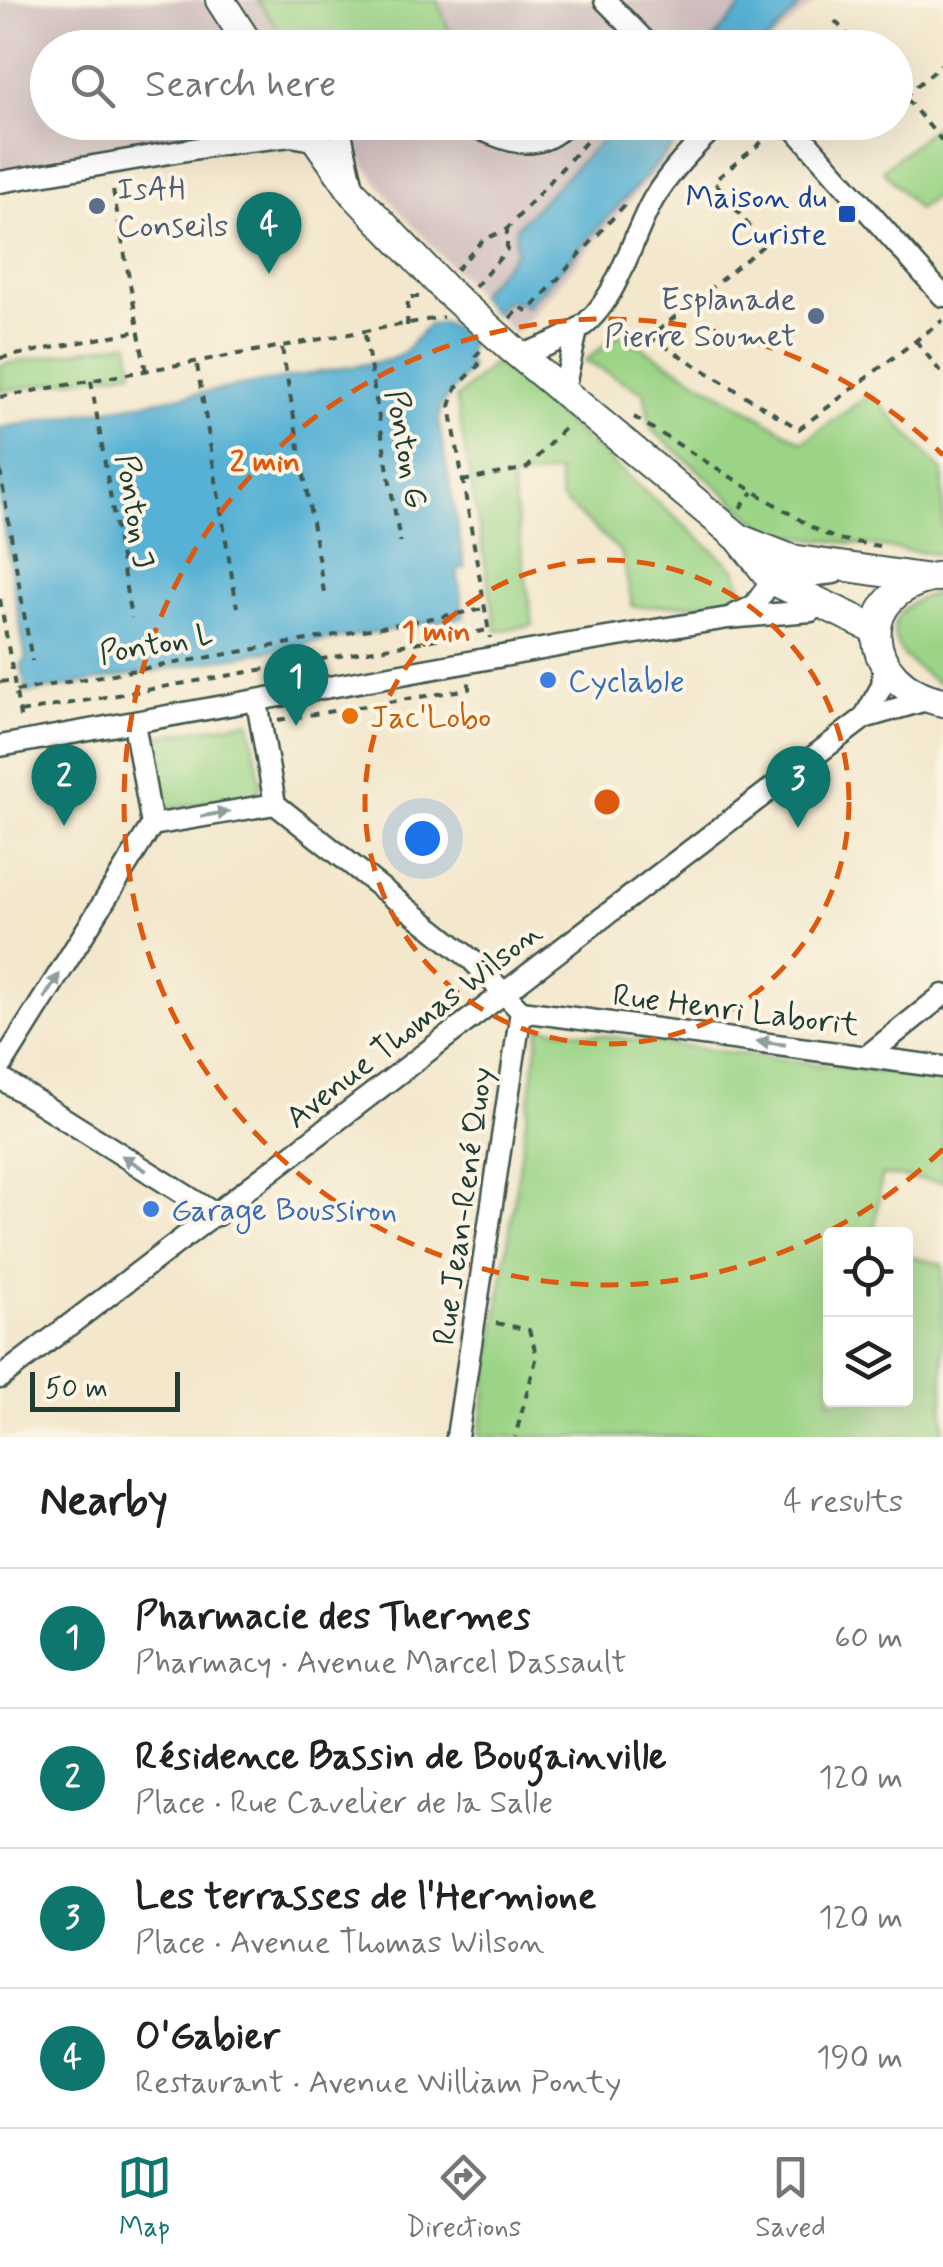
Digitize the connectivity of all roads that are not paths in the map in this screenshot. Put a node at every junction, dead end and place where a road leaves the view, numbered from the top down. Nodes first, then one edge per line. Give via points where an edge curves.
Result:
1 (220, 0) edge
2 (604, 0) edge
3 (239, 30) edge
4 (635, 30) edge
5 (226, 140) edge
6 (247, 140) edge
7 (316, 140) edge
8 (342, 140) edge
9 (510, 140) edge
10 (546, 140) edge
11 (701, 140) edge
12 (803, 140) edge
13 (222, 144) junction
14 (0, 182) edge
15 (355, 195) junction
16 (943, 296) edge
17 (577, 330) junction
18 (516, 352) junction
19 (572, 401) junction
20 (739, 538) junction
21 (884, 558) junction
22 (933, 577) edge
23 (772, 580) junction
24 (819, 604) junction
25 (728, 618) junction
26 (874, 629) junction
27 (884, 662) junction
28 (257, 702) junction
29 (939, 702) edge
30 (864, 718) junction
31 (134, 723) junction
32 (0, 746) edge
33 (274, 804) junction
34 (152, 825) junction
35 (500, 993) junction
36 (943, 995) edge
37 (521, 1011) junction
38 (868, 1056) junction
39 (943, 1067) edge
40 (0, 1068) edge
41 (0, 1078) edge
42 (217, 1215) junction
43 (0, 1378) edge
44 (457, 1437) edge

1 - 3 main road
2 - 4 street
5 - 13 street
6 - 13 street
7 - 15 main road
8 - 15 street
9 - 10 street
11 - 17 street via 654,198 610,290
12 - 16 street
13 - 14 street
15 - 18 main road, bridge
17 - 18 street
17 - 19 street
18 - 19 main road
19 - 20 main road
20 - 21 main road via 791,560
20 - 23 main road
21 - 22 main road
21 - 23 street
22 - 26 main road via 887,603
23 - 24 main road
23 - 25 street via 754,606
24 - 25 street via 811,611
24 - 26 main road
25 - 28 street
26 - 27 main road
27 - 29 main road
27 - 30 street via 882,686
28 - 31 street
28 - 33 street
29 - 30 street, Avenue Thomas Wilson
30 - 35 street, Avenue Thomas Wilson
31 - 32 street
31 - 34 street
34 -> 33 street
33 - 35 street via 472,960
40 -> 34 street
35 - 37 street
35 - 42 street, Avenue Thomas Wilson
36 - 38 street
38 -> 37 street, Rue Henri Laborit
37 - 44 street, Rue Jean-René Quoy
38 - 39 street, Rue Henri Laborit
42 -> 41 street
42 - 43 street, Avenue Thomas Wilson

